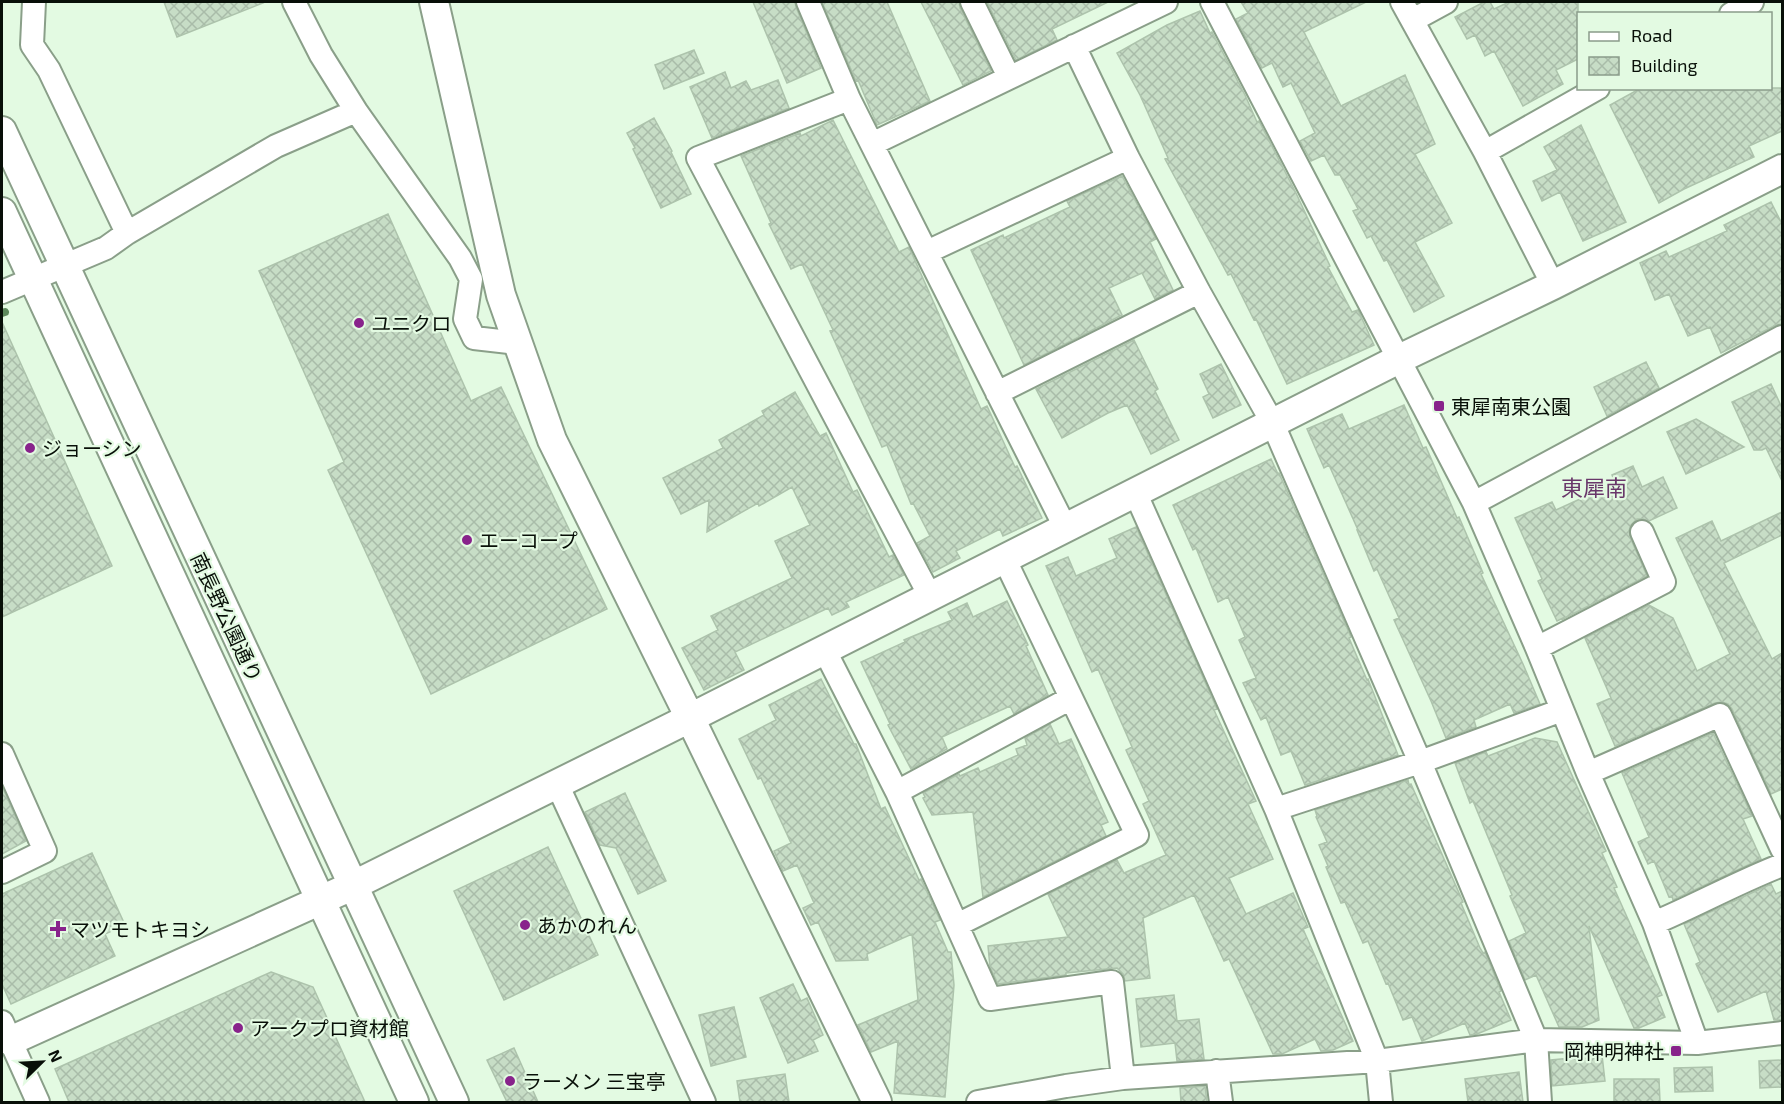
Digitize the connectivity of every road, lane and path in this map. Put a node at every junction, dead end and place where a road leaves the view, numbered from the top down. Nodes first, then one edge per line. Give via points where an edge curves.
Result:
1 (34, 2) edge
2 (294, 2) edge
3 (434, 2) edge
4 (808, 2) edge
5 (972, 2) edge
6 (1166, 2) edge
7 (1212, 2) edge
8 (1446, 2) edge
9 (1752, 2) edge
10 (1407, 11) edge
11 (1734, 12) edge
12 (1074, 46) junction
13 (1009, 77) junction
14 (1594, 90) edge
15 (849, 99) junction
16 (356, 111) junction
17 (2, 132) edge
18 (872, 144) junction
19 (1485, 152) junction
20 (1128, 158) junction
21 (1782, 169) edge
22 (2, 212) edge
23 (127, 234) junction
24 (927, 252) junction
25 (64, 266) junction
26 (32, 278) junction
27 (1553, 285) junction
28 (2, 292) edge
29 (1199, 292) junction
30 (517, 343) junction
31 (1780, 345) edge
32 (1399, 359) junction
33 (997, 393) junction
34 (1272, 422) junction
35 (1135, 492) junction
36 (1474, 503) junction
37 (1065, 527) junction
38 (1642, 532) dead end
39 (1004, 558) junction
40 (930, 596) junction
41 (1537, 648) junction
42 (824, 649) junction
43 (1071, 698) junction
44 (1562, 710) junction
45 (690, 718) junction
46 (2, 754) edge
47 (1420, 762) junction
48 (1588, 773) junction
49 (557, 784) junction
50 (897, 792) junction
51 (1276, 809) junction
52 (1782, 849) edge
53 (1782, 865) edge
54 (2, 872) edge
55 (352, 886) junction
56 (319, 901) junction
57 (1654, 923) junction
58 (957, 925) junction
59 (1782, 1033) edge
60 (4, 1036) edge
61 (1536, 1040) junction
62 (1698, 1043) junction
63 (1377, 1061) junction
64 (1217, 1071) junction
65 (1123, 1078) junction
66 (1067, 1094) edge
67 (38, 1102) edge
68 (414, 1102) edge
69 (454, 1102) edge
70 (704, 1102) edge
71 (877, 1102) edge
72 (978, 1102) edge
73 (1221, 1102) edge
74 (1381, 1102) edge
75 (1540, 1102) edge

1 - 23 street via 32,45 49,70
2 - 16 street via 321,56
3 - 30 street via 501,295
4 - 15 street
5 - 13 street
6 - 12 street
7 - 32 street
8 - 10 street
9 - 11 street
10 - 19 street
12 - 13 street
12 - 20 street
13 - 18 street
14 - 19 street
15 - 18 street
15 - 40 street via 698,158
16 - 23 street via 276,146
16 - 30 street via 471,279 465,319 474,338
17 - 25 street, 南長野公園通り
18 - 24 street
19 - 27 street
20 - 24 street
20 - 29 street
21 - 27 street
22 - 26 street, 南長野公園通り
23 - 25 street
24 - 33 street
25 - 26 street
25 - 55 street, 南長野公園通り
26 - 28 street
26 - 56 street, 南長野公園通り
27 - 32 street
29 - 33 street
29 - 34 street
30 - 45 street via 552,440
31 - 36 street
32 - 34 street
32 - 36 street
33 - 37 street
34 - 35 street
34 - 47 street
35 - 37 street
35 - 51 street
36 - 41 street
37 - 39 street
38 - 41 street via 1664,582
39 - 40 street
39 - 43 street
40 - 42 street
41 - 44 street
42 - 45 street
42 - 50 street
43 - 50 street
43 - 58 street via 1137,835
44 - 47 street
44 - 48 street
45 - 49 street
45 - 71 street
46 - 54 street via 45,851
47 - 51 street
47 - 61 street
48 - 52 street via 1720,716
48 - 57 street
49 - 55 street
49 - 70 street
50 - 58 street
51 - 63 street
53 - 57 street
55 - 56 street
55 - 69 street, 南長野公園通り
56 - 60 street
56 - 68 street, 南長野公園通り
57 - 62 street
58 - 65 street via 990,999 1112,982
59 - 62 street
60 - 67 street
61 - 62 street
61 - 63 street
61 - 75 street
63 - 64 street
63 - 74 street
64 - 65 street
64 - 73 street
65 - 66 street
66 - 72 street

